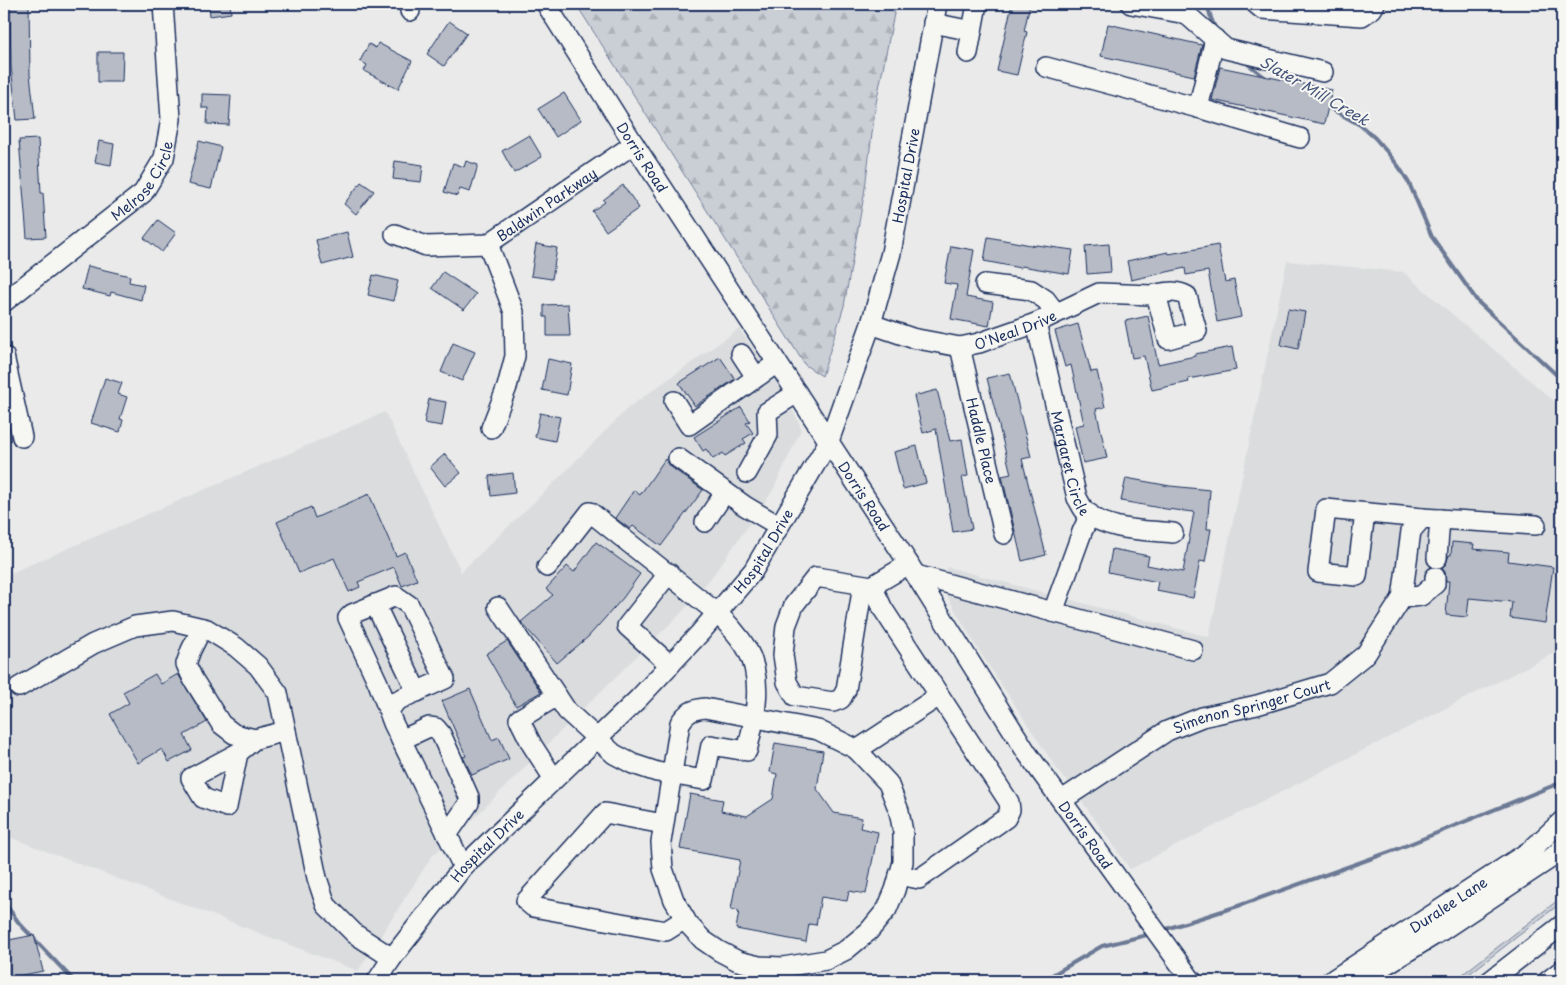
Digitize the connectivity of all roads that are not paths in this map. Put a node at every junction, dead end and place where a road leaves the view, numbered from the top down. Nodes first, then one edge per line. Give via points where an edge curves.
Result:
1 (163, 4) edge
2 (546, 4) edge
3 (937, 4) edge
4 (977, 4) edge
5 (1131, 4) edge
6 (1256, 4) edge
7 (1374, 7) edge
8 (1186, 9) edge
9 (933, 23) junction
10 (972, 31) junction
11 (1215, 39) junction
12 (968, 54) dead end
13 (1046, 67) dead end
14 (1324, 72) dead end
15 (1198, 108) junction
16 (1300, 138) dead end
17 (634, 144) junction
18 (395, 234) dead end
19 (488, 244) junction
20 (985, 284) dead end
21 (1156, 294) dead end
22 (4, 302) edge
23 (1055, 312) junction
24 (1036, 323) junction
25 (871, 324) junction
26 (960, 347) junction
27 (741, 354) dead end
28 (4, 356) edge
29 (777, 362) junction
30 (756, 378) junction
31 (797, 393) junction
32 (674, 401) dead end
33 (491, 428) dead end
34 (22, 436) dead end
35 (829, 441) junction
36 (678, 458) dead end
37 (747, 473) dead end
38 (725, 492) junction
39 (1365, 512) dead end
40 (1090, 514) junction
41 (1431, 518) junction
42 (705, 522) dead end
43 (1536, 525) dead end
44 (779, 526) junction
45 (1173, 533) dead end
46 (1004, 534) dead end
47 (1437, 558) dead end
48 (547, 567) dead end
49 (913, 569) junction
50 (669, 573) junction
51 (1435, 577) dead end
52 (867, 585) junction
53 (1402, 598) junction
54 (375, 604) junction
55 (498, 607) dead end
56 (1053, 612) junction
57 (717, 613) junction
58 (202, 628) junction
59 (1193, 650) dead end
60 (670, 665) junction
61 (19, 687) dead end
62 (417, 692) junction
63 (557, 696) junction
64 (940, 696) junction
65 (810, 698) junction
66 (389, 711) junction
67 (754, 718) junction
68 (805, 727) junction
69 (286, 731) junction
70 (597, 738) junction
71 (254, 739) junction
72 (401, 740) junction
73 (857, 750) junction
74 (238, 753) dead end
75 (671, 774) junction
76 (554, 779) junction
77 (1062, 800) junction
78 (1562, 821) edge
79 (664, 824) junction
80 (447, 835) junction
81 (1562, 848) edge
82 (463, 867) junction
83 (899, 875) junction
84 (685, 919) junction
85 (1562, 925) edge
86 (392, 958) junction
87 (1562, 970) edge
88 (378, 981) edge
89 (1192, 981) edge
90 (1331, 981) edge
91 (1359, 981) edge
92 (1490, 981) edge
93 (1548, 981) edge

1 - 22 street, Melrose Circle via 171,120 164,158 143,193
2 - 17 street, Dorris Road
3 - 9 street, Hospital Drive
4 - 10 street
5 - 8 street
6 - 7 street via 1262,10 1362,16
8 - 11 street
9 - 10 street
9 - 25 street, Hospital Drive via 891,253
10 - 12 street
11 - 14 street via 1226,49
11 - 15 street
13 - 15 street
15 - 16 street
17 - 19 street, Baldwin Parkway
17 - 29 street, Dorris Road
18 - 19 street, Baldwin Parkway via 426,246
19 - 33 street via 514,312 515,356 508,387
20 - 23 street via 1031,290 1046,300
21 - 23 street, O'Neal Drive via 1099,293
23 - 24 street, O'Neal Drive
24 - 26 street, O'Neal Drive
24 - 40 street, Margaret Circle via 1077,498
25 - 26 street, O'Neal Drive via 912,338
25 - 35 street, Hospital Drive
26 - 46 street, Haddle Place
27 - 30 street
28 - 34 street
29 - 30 street
29 - 31 street, Dorris Road
30 - 32 street via 689,425
31 - 35 street, Dorris Road
31 - 37 street via 767,412 768,435
35 - 44 street, Hospital Drive
35 - 49 street, Dorris Road
36 - 38 street
38 - 42 street
38 - 44 street
39 - 41 street
40 - 45 street, Margaret Circle via 1100,522 1117,526
40 - 56 street
41 - 43 street
41 - 47 street
41 - 53 street, Simenon Springer Court via 1411,531
44 - 57 street, Hospital Drive via 753,570
48 - 50 street via 590,512
49 - 52 street
49 - 56 street
49 - 77 street, Dorris Road via 1027,752
50 - 57 street
50 - 60 street via 628,626
51 - 53 street via 1435,584 1421,596
52 - 64 street
52 - 65 street via 846,690 841,699 833,702
52 - 65 street via 816,577 794,605 786,626 784,655 787,682 795,696
53 - 77 street, Simenon Springer Court via 1366,654 1330,683 1257,705 1202,717 1167,731
54 - 62 street
54 - 62 street via 396,596 409,605 445,679
54 - 66 street via 348,618
55 - 63 street
56 - 59 street
57 - 60 street, Hospital Drive
57 - 67 street via 748,650 755,672
58 - 61 street via 173,621 135,626 93,644
58 - 69 street via 236,647 258,666 278,693
58 - 71 street via 186,664 192,679 221,724 234,734
60 - 70 street, Hospital Drive
62 - 66 street via 396,701
63 - 70 street via 567,711
63 - 76 street via 519,719
64 - 73 street
64 - 83 street via 1009,802 1010,810 1006,818 919,879
65 - 68 street
66 - 72 street
67 - 68 street
67 - 75 street via 705,708 689,712 680,723
67 - 75 street via 747,751 710,745 704,780
68 - 73 street via 818,730
69 - 71 street
69 - 86 street via 317,878 326,904 354,934
70 - 75 street via 614,754 633,764
70 - 76 street, Hospital Drive
71 - 74 street
72 - 80 street
72 - 80 street via 429,727 436,728 441,734 470,797
73 - 83 street via 888,783 899,811 903,862
75 - 79 street
76 - 82 street, Hospital Drive
77 - 89 street, Dorris Road
78 - 90 street, Duralee Lane via 1531,850
79 - 84 street via 660,842 663,868 674,900
79 - 84 street via 605,813 526,901 533,907 666,931
80 - 82 street
81 - 91 street, Duralee Lane via 1441,931
82 - 86 street, Hospital Drive
83 - 84 street via 887,909 869,931 846,950 826,960 783,967 738,961 703,940
85 - 92 street
86 - 88 street, Hospital Drive
87 - 93 street

